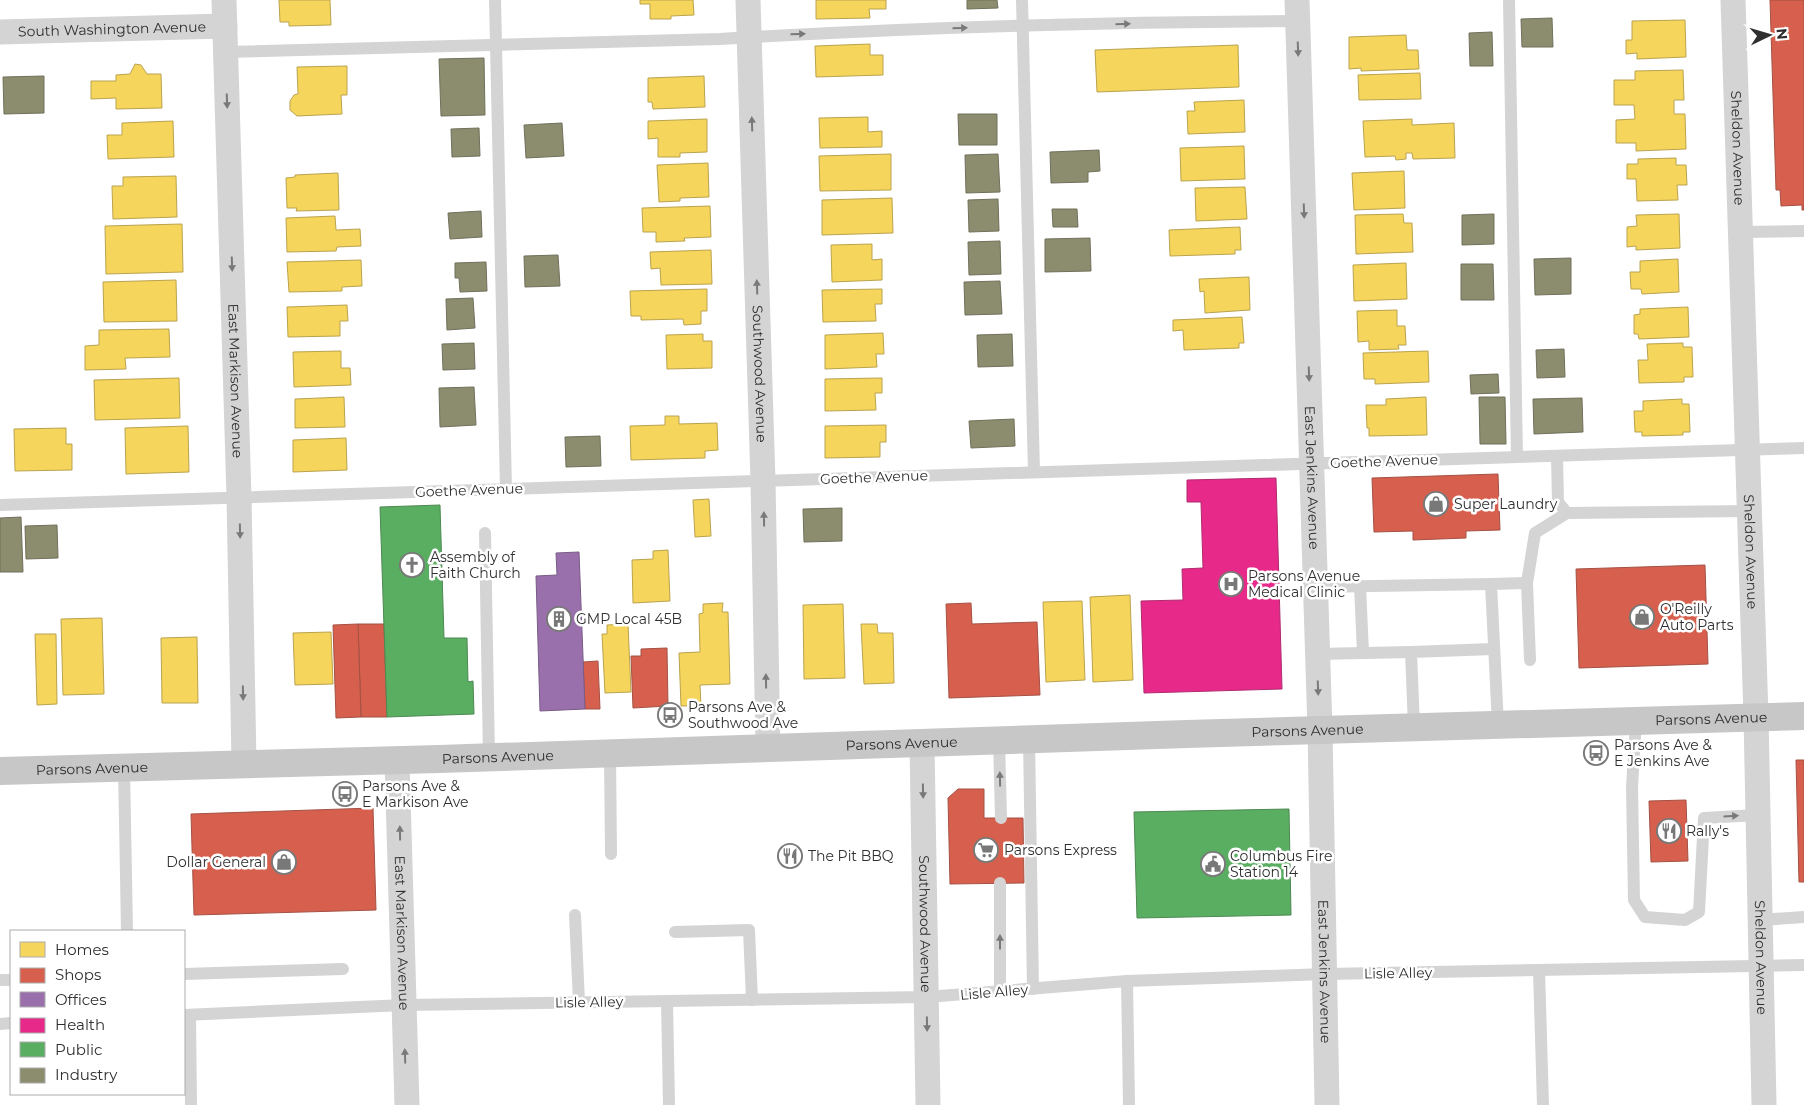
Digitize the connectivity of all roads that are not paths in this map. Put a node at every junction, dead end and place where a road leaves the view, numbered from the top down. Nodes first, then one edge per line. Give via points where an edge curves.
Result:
1 (224, 0) edge
2 (495, 0) edge
3 (748, 0) edge
4 (1022, 0) edge
5 (1508, 0) edge
6 (1733, 0) edge
7 (1297, 10) edge
8 (225, 26) junction
9 (1023, 26) junction
10 (0, 32) edge
11 (749, 37) junction
12 (496, 45) junction
13 (225, 52) junction
14 (1804, 231) edge
15 (1741, 232) junction
16 (1804, 448) edge
17 (1748, 450) junction
18 (1558, 456) junction
19 (1517, 457) junction
20 (1312, 464) junction
21 (1034, 472) junction
22 (763, 481) junction
23 (506, 489) junction
24 (239, 497) junction
25 (0, 504) edge
26 (1750, 511) junction
27 (1567, 513) junction
28 (485, 533) dead end
29 (1527, 583) junction
30 (1491, 584) junction
31 (1360, 586) junction
32 (1316, 587) junction
33 (1493, 649) junction
34 (1411, 652) junction
35 (1362, 653) junction
36 (1317, 654) junction
37 (1530, 660) dead end
38 (1804, 716) edge
39 (1756, 718) junction
40 (1636, 721) junction
41 (1498, 725) junction
42 (1414, 727) junction
43 (1320, 730) junction
44 (1029, 739) junction
45 (999, 740) junction
46 (922, 742) junction
47 (768, 748) junction
48 (610, 753) junction
49 (489, 757) junction
50 (398, 761) junction
51 (244, 763) junction
52 (124, 767) junction
53 (0, 771) edge
54 (1758, 815) junction
55 (1001, 818) dead end
56 (611, 854) dead end
57 (1000, 883) dead end
58 (575, 915) dead end
59 (1804, 918) edge
60 (1760, 920) junction
61 (127, 930) edge
62 (675, 932) dead end
63 (1804, 965) edge
64 (1761, 967) junction
65 (343, 969) dead end
66 (1539, 970) junction
67 (185, 974) edge
68 (1325, 974) junction
69 (1127, 981) junction
70 (1033, 988) junction
71 (1000, 991) junction
72 (926, 997) junction
73 (752, 1000) junction
74 (667, 1001) junction
75 (579, 1002) junction
76 (404, 1005) junction
77 (187, 1015) edge
78 (191, 1105) edge
79 (407, 1105) edge
80 (669, 1105) edge
81 (928, 1105) edge
82 (1130, 1105) edge
83 (1327, 1105) edge
84 (1542, 1105) edge
85 (1764, 1105) edge

1 - 8 street, East Markison Avenue
2 - 12 lane
3 - 11 street, Southwood Avenue
4 - 9 lane
5 - 19 lane
6 - 15 street, Sheldon Avenue
9 -> 7 lane
7 -> 20 street, East Jenkins Avenue
8 - 10 street, South Washington Avenue
8 - 13 street, East Markison Avenue
11 -> 9 lane
9 - 21 lane
11 - 12 lane
22 -> 11 street, Southwood Avenue
12 - 13 lane
12 - 23 lane
13 -> 24 street, East Markison Avenue
14 - 15 lane
15 - 17 street, Sheldon Avenue
16 - 17 lane, Goethe Avenue
17 - 18 lane, Goethe Avenue
17 - 26 street, Sheldon Avenue
18 - 19 lane, Goethe Avenue
18 - 27 lane via 1558,502
19 - 20 lane, Goethe Avenue
20 - 21 lane, Goethe Avenue
20 - 32 street, East Jenkins Avenue
21 - 22 lane, Goethe Avenue
22 - 23 lane, Goethe Avenue
47 -> 22 street, Southwood Avenue
23 - 24 lane, Goethe Avenue
24 - 25 lane, Goethe Avenue
24 -> 51 street, East Markison Avenue
26 - 27 lane
26 - 39 street, Sheldon Avenue
27 - 29 lane via 1535,533
28 - 49 lane
29 - 30 lane
29 - 37 lane
30 - 31 lane
30 - 33 lane
31 - 32 lane
31 - 35 lane
32 - 36 street, East Jenkins Avenue
33 - 34 lane
33 - 41 lane
34 - 35 lane
34 - 42 lane
35 - 36 lane
36 -> 43 street, East Jenkins Avenue
38 - 39 main road, Parsons Avenue
39 - 40 main road, Parsons Avenue
39 - 54 street, Sheldon Avenue
40 - 41 main road, Parsons Avenue
40 -> 54 lane via 1632,787 1634,900 1645,917 1685,920 1699,912 1704,818
41 - 42 main road, Parsons Avenue
42 - 43 main road, Parsons Avenue
43 - 44 main road, Parsons Avenue
43 - 68 street, East Jenkins Avenue
44 - 45 main road, Parsons Avenue
44 - 70 lane
45 - 46 main road, Parsons Avenue
55 -> 45 lane
46 - 47 main road, Parsons Avenue
46 -> 72 street, Southwood Avenue
47 - 48 main road, Parsons Avenue
48 - 49 main road, Parsons Avenue
48 - 56 lane
49 - 50 main road, Parsons Avenue
50 - 51 main road, Parsons Avenue
76 -> 50 street, East Markison Avenue
51 - 52 main road, Parsons Avenue
52 - 53 main road, Parsons Avenue
52 - 61 lane
54 - 60 street, Sheldon Avenue
71 -> 57 lane
58 - 75 lane
59 - 60 lane
60 - 64 street, Sheldon Avenue
62 - 73 lane via 749,930
63 - 64 lane, Lisle Alley
64 - 66 lane, Lisle Alley
64 - 85 street, Sheldon Avenue
65 - 67 lane
66 - 68 lane, Lisle Alley
66 - 84 lane
68 - 69 lane, Lisle Alley
68 - 83 street, East Jenkins Avenue
69 - 70 lane, Lisle Alley
69 - 82 lane
70 - 71 lane, Lisle Alley
71 - 72 lane, Lisle Alley
72 - 73 lane, Lisle Alley
72 -> 81 street, Southwood Avenue
73 - 74 lane, Lisle Alley
74 - 75 lane, Lisle Alley
74 - 80 lane
75 - 76 lane, Lisle Alley
76 - 77 lane, Lisle Alley
79 -> 76 street, East Markison Avenue
77 - 78 lane

